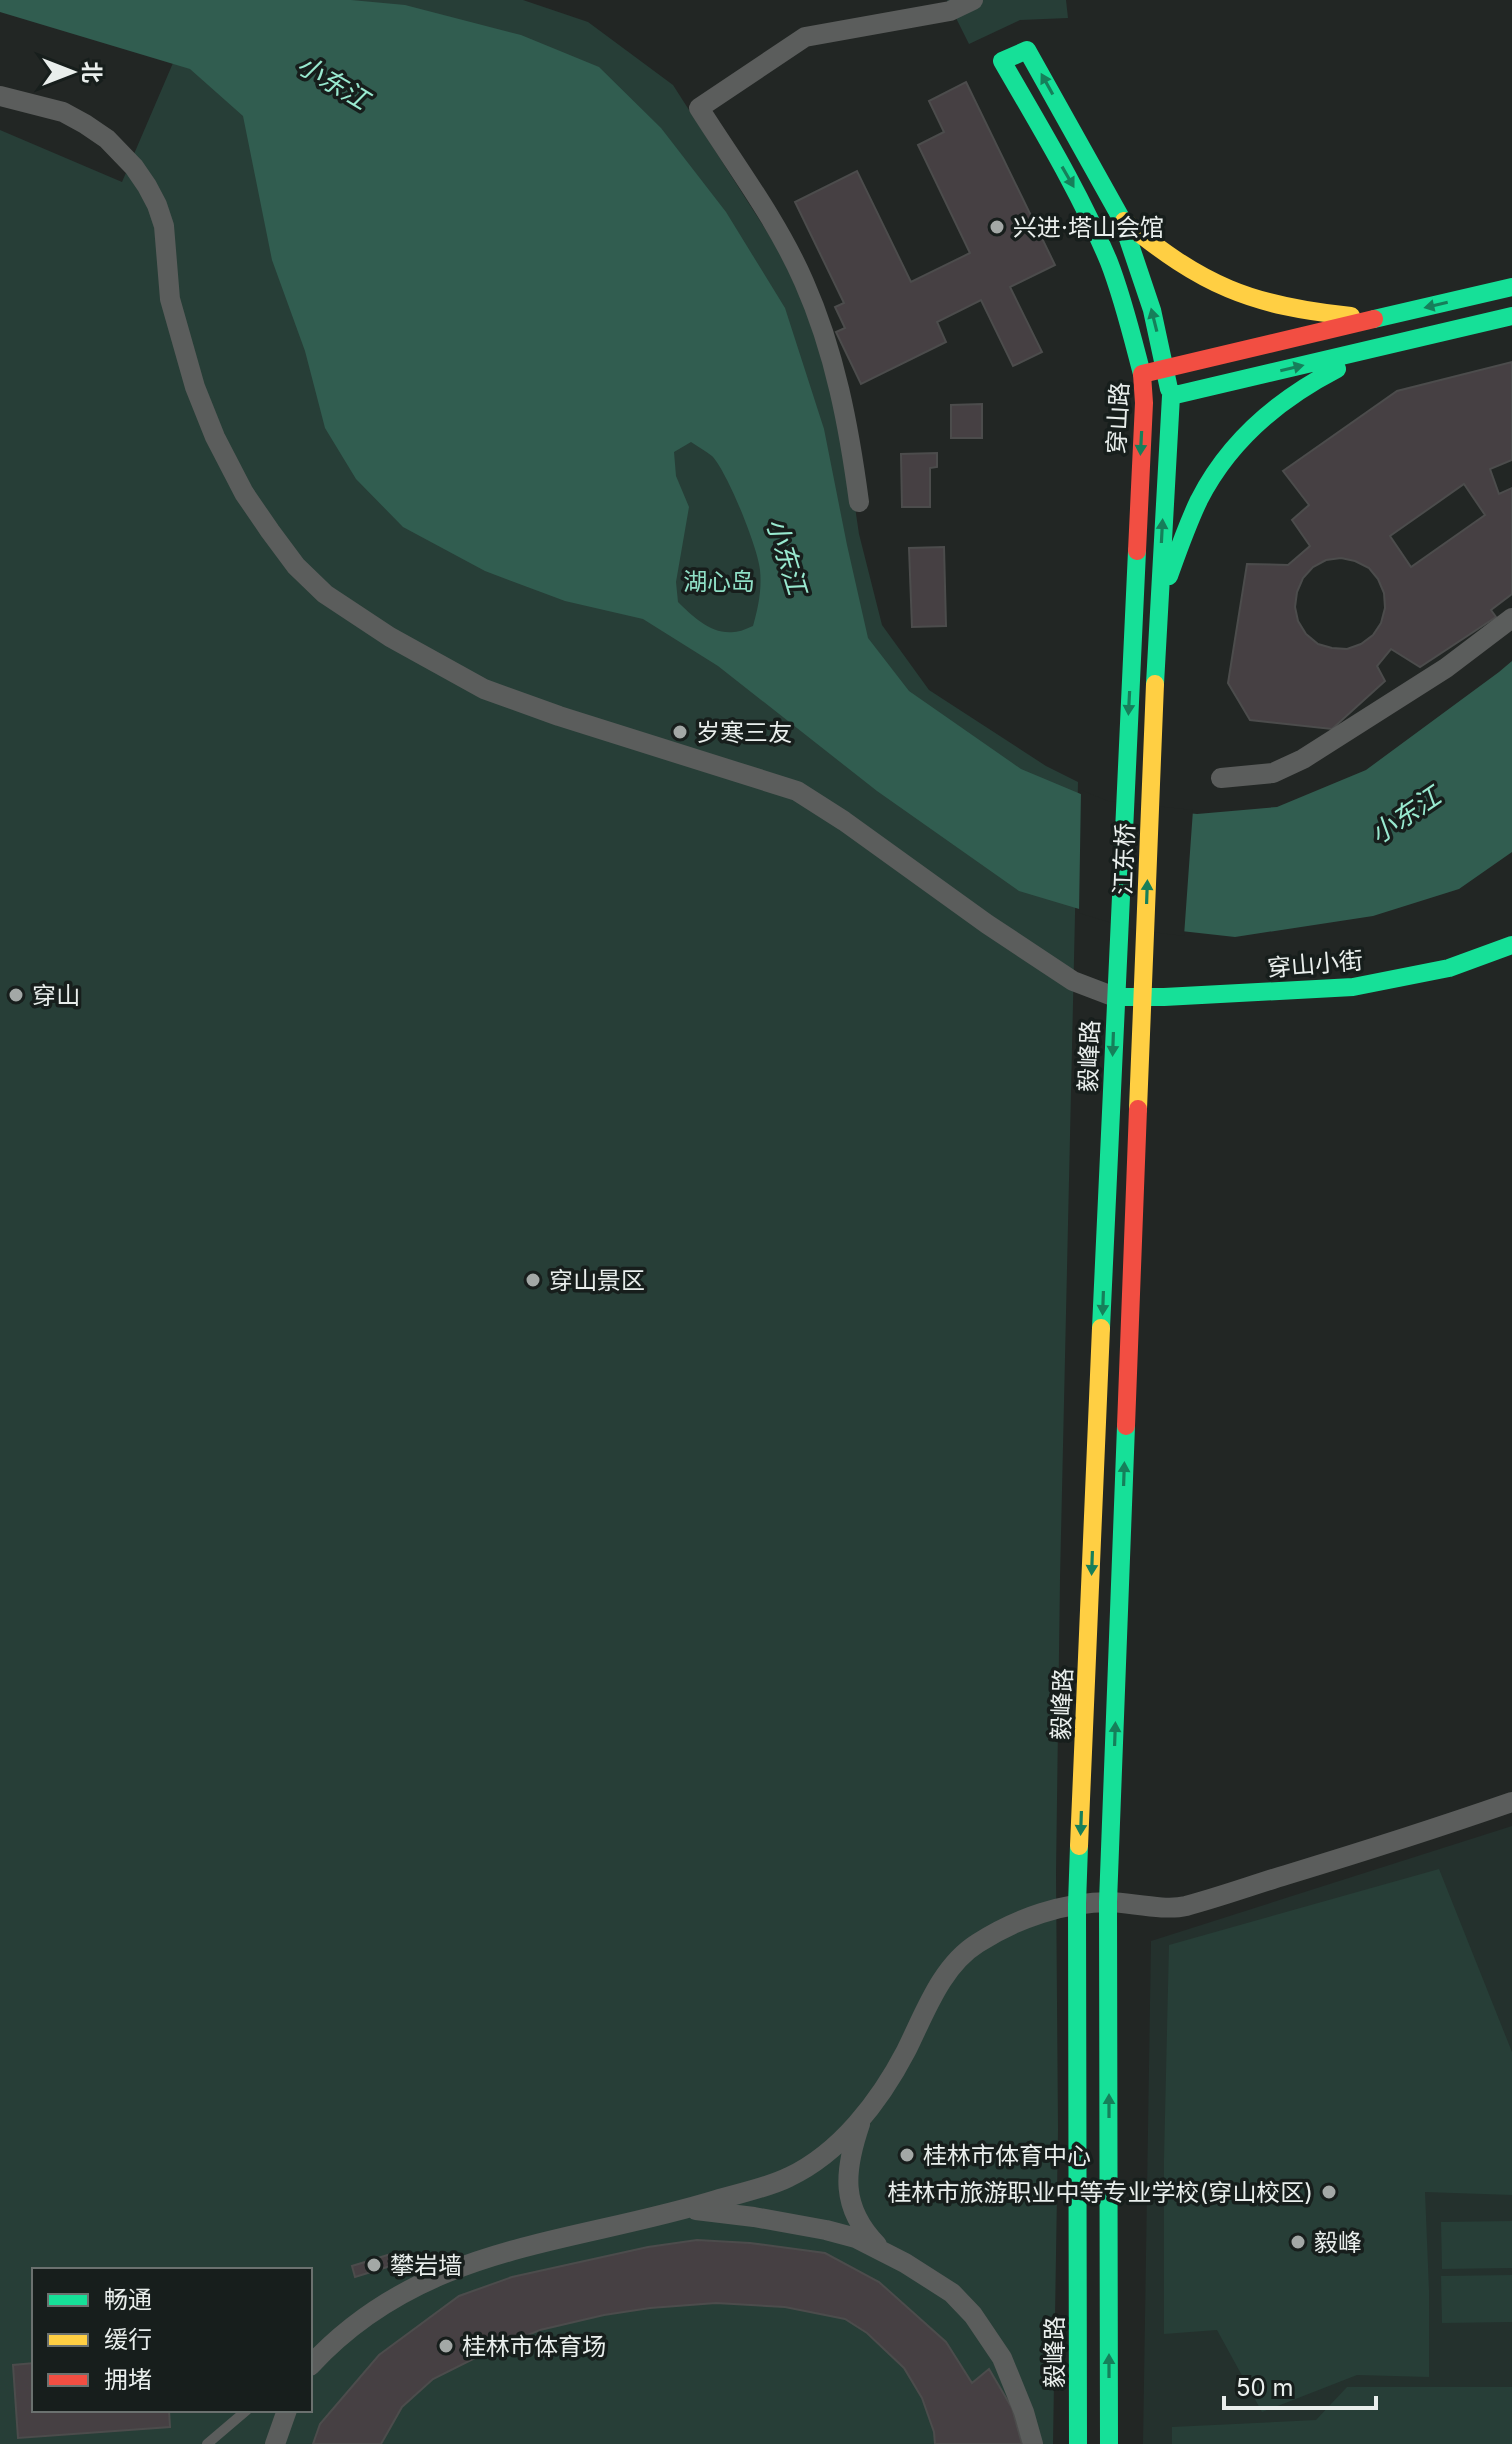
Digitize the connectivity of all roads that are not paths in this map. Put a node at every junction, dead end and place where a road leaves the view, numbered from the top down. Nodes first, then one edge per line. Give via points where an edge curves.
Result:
1 (973, 0) edge
2 (0, 96) edge
3 (1121, 218) junction
4 (1512, 287) edge
5 (1512, 316) edge
6 (1385, 318) junction
7 (1382, 347) junction
8 (1166, 368) junction
9 (1142, 374) junction
10 (1171, 396) junction
11 (1144, 403) junction
12 (859, 502) dead end
13 (1158, 603) junction
14 (1512, 618) edge
15 (1127, 747) joint
16 (1221, 778) dead end
17 (1512, 945) edge
18 (1117, 966) joint
19 (1115, 997) junction
20 (1143, 998) junction
21 (1512, 1802) edge
22 (1108, 1902) junction
23 (1077, 1904) junction
24 (863, 2116) junction
25 (688, 2209) junction
26 (881, 2249) junction
27 (312, 2364) edge
28 (245, 2412) edge
29 (286, 2412) edge
30 (207, 2444) edge
31 (275, 2444) edge
32 (1033, 2444) edge
33 (1078, 2444) edge
34 (1109, 2444) edge

1 - 12 street via 950,11 805,37 699,108 804,282 838,381
2 - 19 street via 63,112 85,124 107,139 147,186 164,226 174,314 215,437 270,531 325,594 484,689 797,791 1073,981
3 - 6 main road via 1171,260 1247,299 1314,313
8 -> 3 main road
3 -> 9 main road via 1027,50 1002,61 1077,192 1122,298
4 -> 6 main road, 穿山路
5 - 7 main road
6 - 8 main road, 穿山路
10 -> 7 main road
7 - 13 main road via 1282,400 1231,450 1194,511
8 - 9 main road, 穿山路
8 - 10 main road
9 - 11 main road, 穿山路
10 - 11 main road
13 -> 10 main road
11 -> 15 main road, 穿山路
20 -> 13 main road, 江东桥
14 - 16 street via 1446,668 1303,759 1273,773
15 - 18 main road, 江东桥
17 - 20 main road, 穿山小街 via 1449,968 1353,987
18 - 19 main road, 毅峰路
19 - 20 main road, 穿山小街
19 -> 23 main road, 毅峰路
22 -> 20 main road
21 - 22 street via 1181,1907
22 - 23 street
34 -> 22 main road
23 - 24 street via 1000,1929 955,1963 886,2087
23 - 33 main road, 毅峰路
24 - 25 street via 818,2162 786,2179
24 - 26 street via 847,2170 849,2192 858,2221
25 - 26 street via 826,2230
25 - 27 street via 515,2250 418,2284 352,2325
26 - 32 street via 952,2293 973,2315 1002,2358
28 - 30 lane
29 - 31 street

